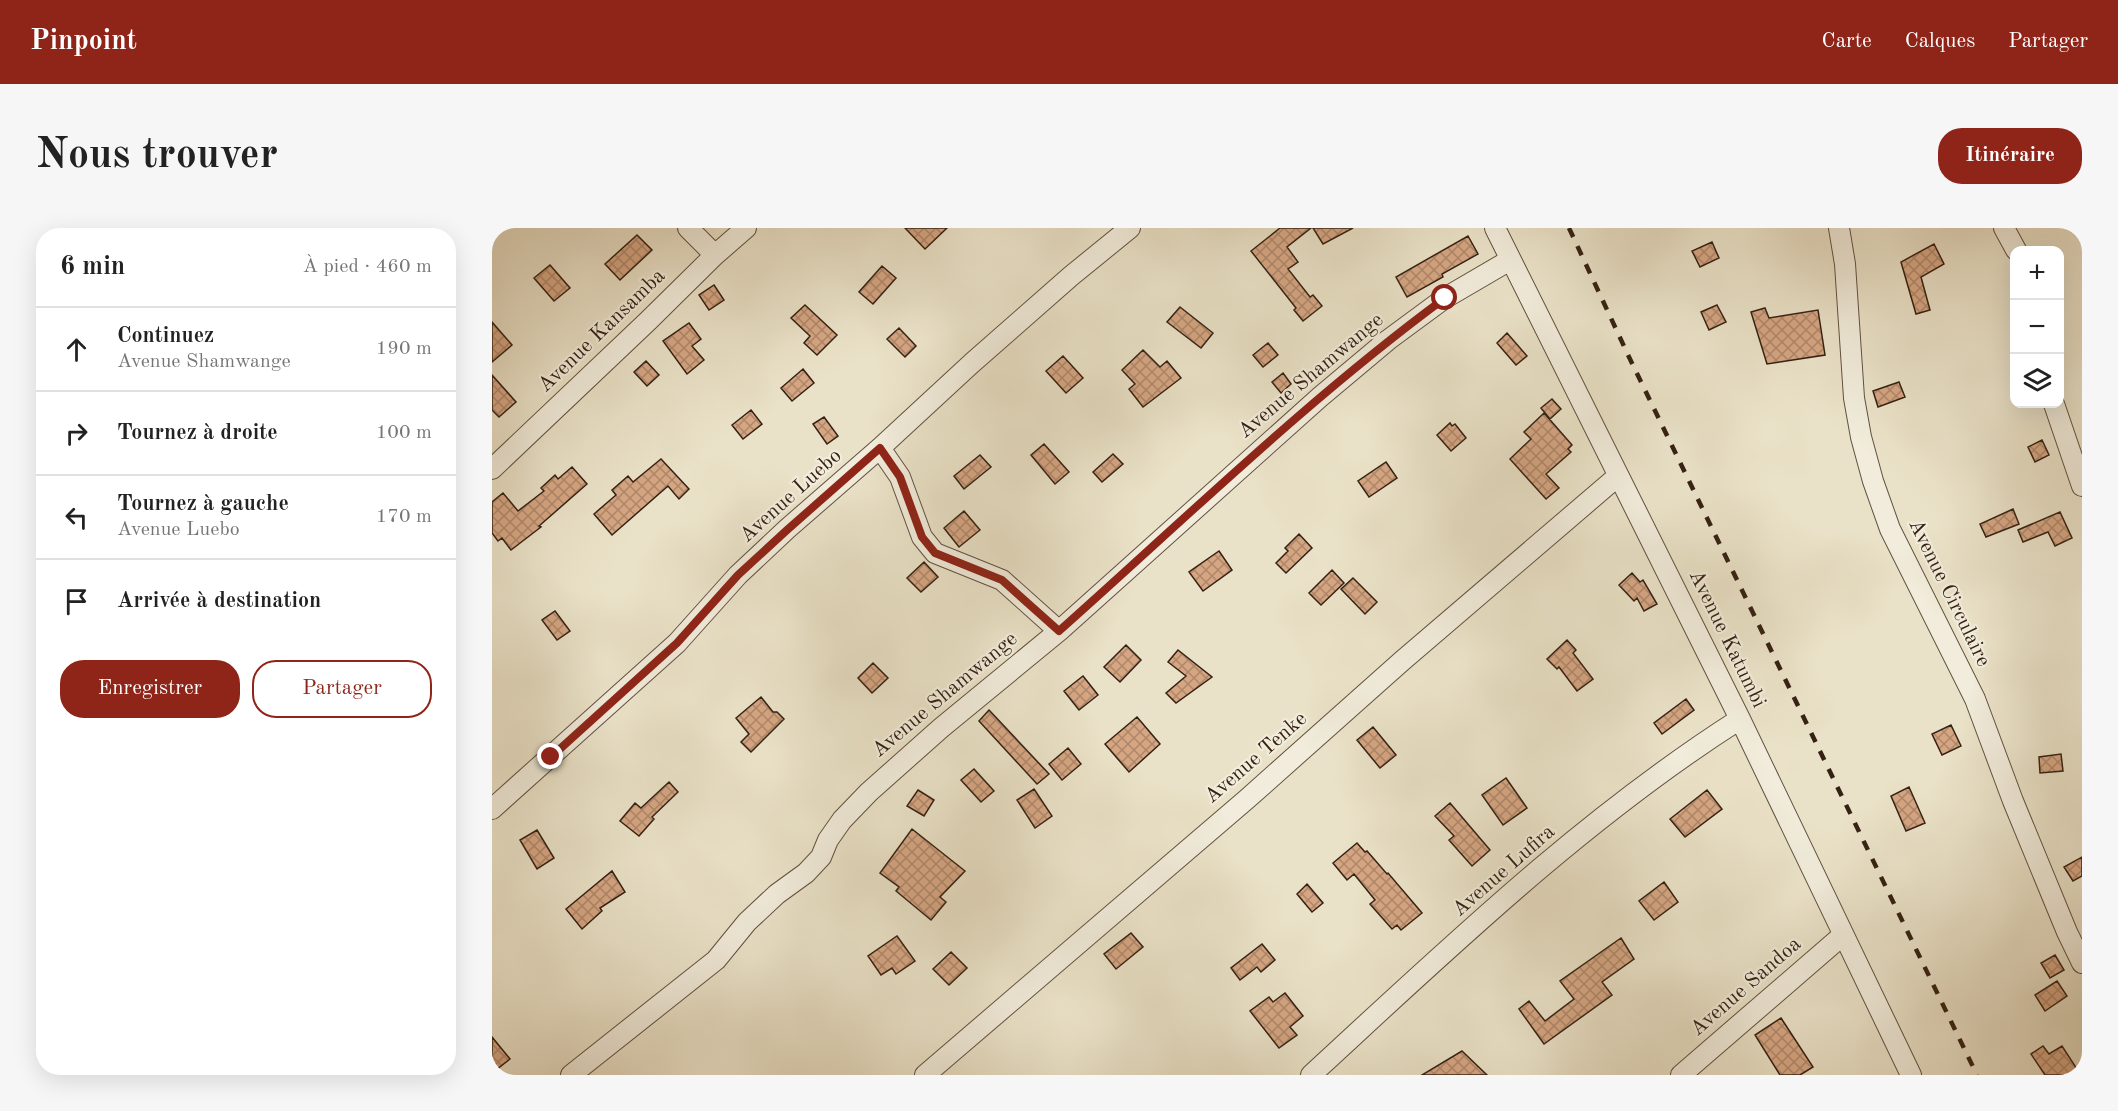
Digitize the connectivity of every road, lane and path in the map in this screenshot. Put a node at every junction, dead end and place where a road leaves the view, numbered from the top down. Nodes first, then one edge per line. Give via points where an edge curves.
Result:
1 (688, 228) edge
2 (746, 228) edge
3 (1130, 228) edge
4 (1495, 228) edge
5 (1839, 228) edge
6 (2004, 228) edge
7 (2014, 246) edge
8 (715, 255) junction
9 (1510, 260) junction
10 (2055, 408) edge
11 (880, 448) junction
12 (492, 469) edge
13 (1618, 476) junction
14 (2082, 486) edge
15 (1059, 631) junction
16 (1740, 719) junction
17 (492, 809) edge
18 (1843, 935) junction
19 (2082, 963) edge
20 (571, 1075) edge
21 (925, 1075) edge
22 (1311, 1075) edge
23 (1681, 1075) edge
24 (1911, 1075) edge

1 - 8 street
2 - 8 street, Avenue Kansamba
3 - 11 street, Avenue Luebo via 972,363
4 - 9 street, Avenue Katumbi
5 - 19 street, Avenue Circulaire via 1854,398 1873,481 1890,529 1975,699 2013,801
6 - 7 street
8 - 12 street, Avenue Kansamba
9 - 13 street, Avenue Katumbi
9 - 15 street, Avenue Shamwange via 1445,298 1388,340
10 - 14 street
11 - 15 street via 900,477 922,537 935,553 1002,580
11 - 17 street, Avenue Luebo via 738,575 677,643
13 - 16 street, Avenue Katumbi
13 - 21 street, Avenue Tenke
15 - 20 street, Avenue Shamwange via 869,792 837,827 821,857 747,922 716,960
16 - 18 street, Avenue Katumbi
16 - 22 street, Avenue Lufira via 1685,754 1524,882
18 - 23 street, Avenue Sandoa
18 - 24 street, Avenue Katumbi

